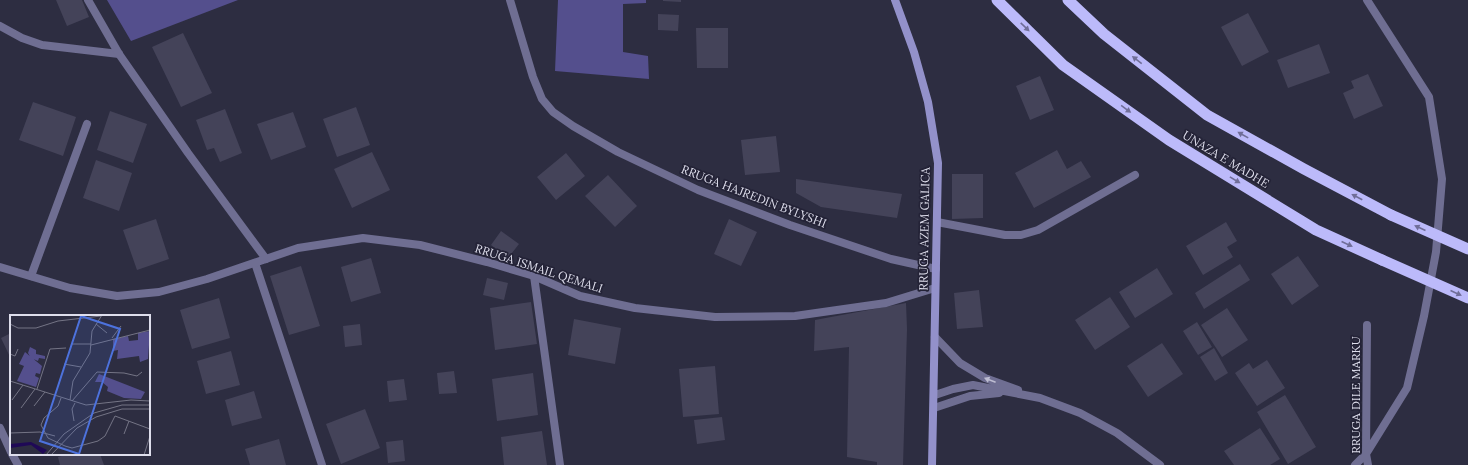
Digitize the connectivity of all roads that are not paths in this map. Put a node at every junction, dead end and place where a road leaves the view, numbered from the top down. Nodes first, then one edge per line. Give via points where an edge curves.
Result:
1 (88, 0) edge
2 (510, 0) edge
3 (895, 0) edge
4 (997, 0) edge
5 (1068, 0) edge
6 (1367, 0) edge
7 (0, 26) edge
8 (120, 54) junction
9 (87, 124) dead end
10 (1135, 176) dead end
11 (937, 222) junction
12 (1468, 249) edge
13 (266, 259) junction
14 (255, 263) junction
15 (0, 267) edge
16 (936, 269) junction
17 (31, 276) junction
18 (534, 276) junction
19 (935, 288) junction
20 (1468, 298) edge
21 (1367, 325) dead end
22 (935, 337) junction
23 (1006, 392) junction
24 (934, 396) junction
25 (1040, 398) junction
26 (934, 408) junction
27 (0, 428) edge
28 (3, 443) edge
29 (10, 452) edge
30 (1366, 454) junction
31 (12, 455) edge
32 (18, 465) edge
33 (322, 465) edge
34 (560, 465) edge
35 (932, 465) edge
36 (1160, 465) edge
37 (1355, 465) edge
38 (1368, 465) edge

1 - 8 street
2 - 16 street, RRUGA HAJREDIN BYLYSHI via 542,99 553,112 573,126 618,152 698,190 891,259
3 - 11 main road, RRUGA AZEM GALICA via 914,52 928,102 938,163
4 -> 20 highway, UNAZA E MADHE, bridge via 1063,65 1168,140 1316,230
12 -> 5 highway, bridge via 1391,215 1207,115 1104,34
6 - 30 street via 1429,97 1442,179 1436,252 1407,388
7 - 8 street via 42,45
8 - 13 street via 188,153
9 - 17 street
10 - 11 street via 1038,230 1021,235 1005,235
11 - 16 main road, RRUGA AZEM GALICA
13 - 14 street, RRUGA ISMAIL QEMALI
13 - 18 street, RRUGA ISMAIL QEMALI via 298,248 363,238 420,245
14 - 17 street, RRUGA ISMAIL QEMALI via 159,292 117,296 70,288
14 - 33 street
15 - 17 street, RRUGA ISMAIL QEMALI
16 - 19 main road, RRUGA AZEM GALICA
18 - 19 street, RRUGA ISMAIL QEMALI via 580,296 635,308 715,317 795,316 886,303
18 - 34 street
19 - 22 main road, RRUGA AZEM GALICA
21 - 30 street, RRUGA DILE MARKU
22 - 24 main road, RRUGA AZEM GALICA
25 -> 22 street via 985,378 960,363
23 - 24 street via 973,385
23 - 25 street
23 - 26 street via 970,396
24 - 26 main road, RRUGA AZEM GALICA
25 - 36 street via 1080,413 1117,433
26 - 35 main road, RRUGA AZEM GALICA
27 - 28 street
28 - 29 street
30 - 37 street
30 - 38 street, RRUGA DILE MARKU
31 - 32 street

